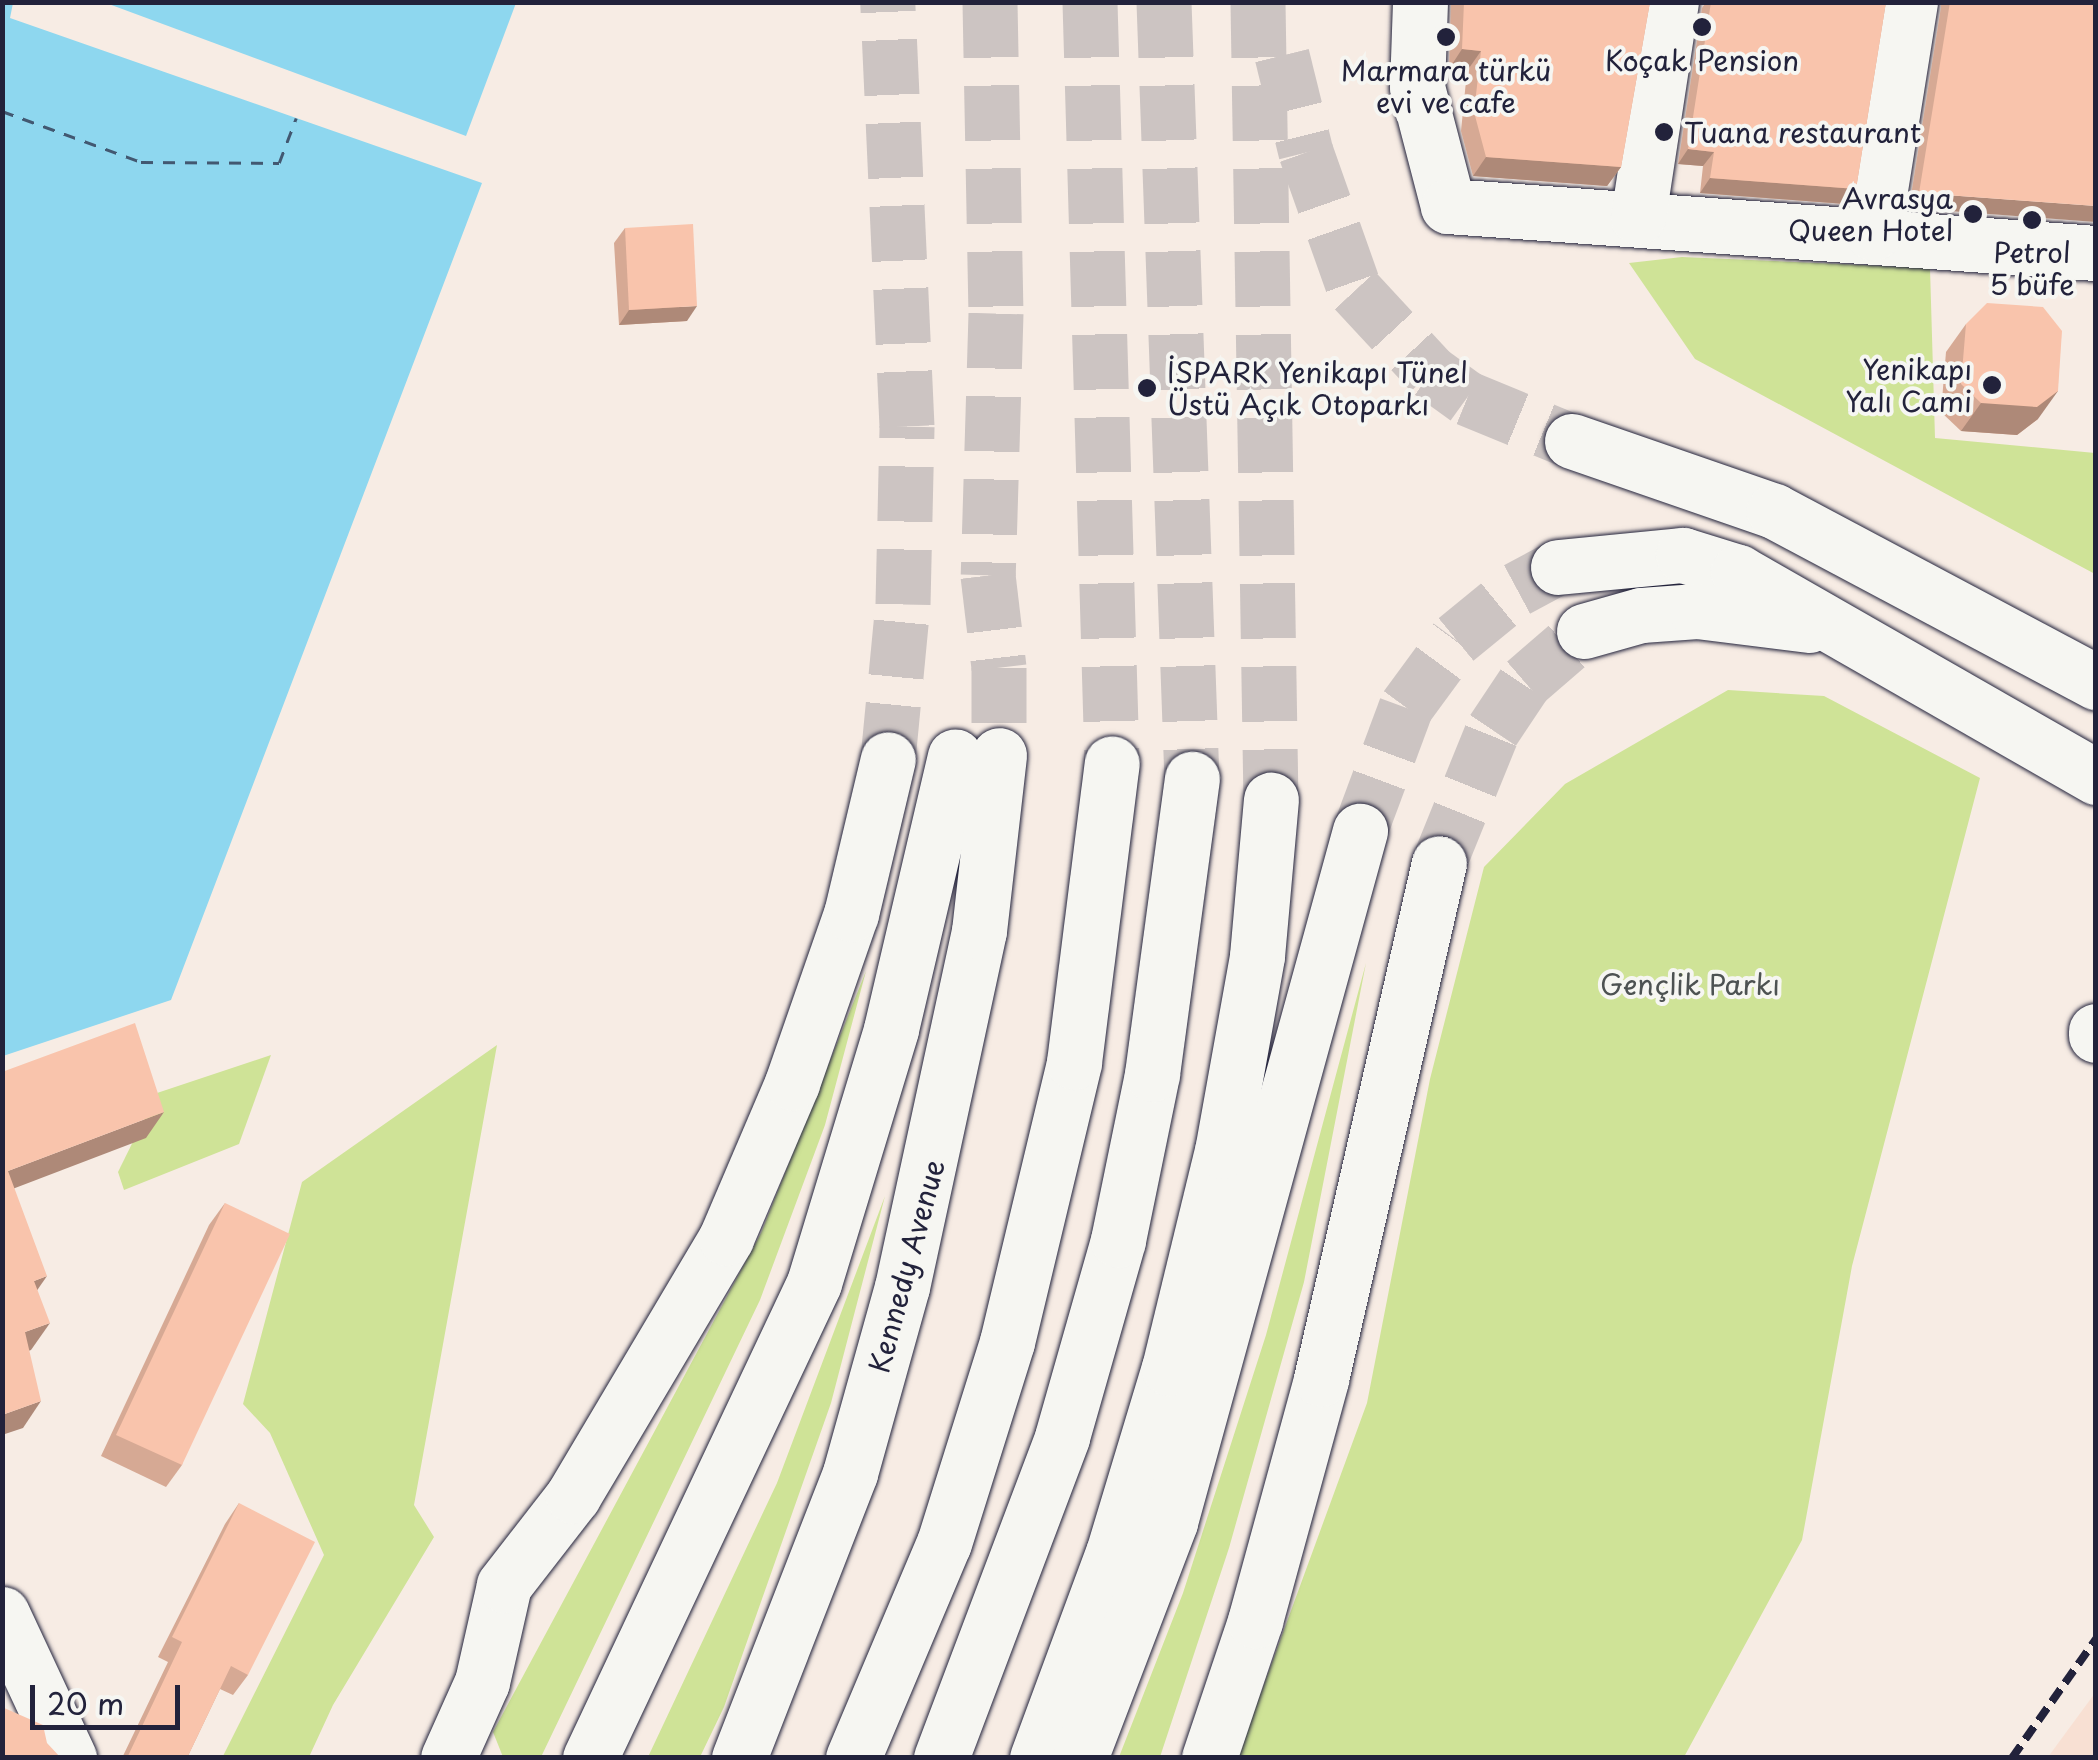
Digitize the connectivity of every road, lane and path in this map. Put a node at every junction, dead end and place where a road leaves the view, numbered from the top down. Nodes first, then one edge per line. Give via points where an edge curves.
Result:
1 (1420, 2) edge
2 (1671, 2) edge
3 (1910, 2) edge
4 (1638, 217) junction
5 (1873, 233) junction
6 (2096, 253) edge
7 (1572, 441) tunnel mouth
8 (1558, 567) tunnel mouth
9 (1584, 631) tunnel mouth
10 (1842, 632) junction
11 (2096, 682) edge
12 (888, 758) tunnel mouth
13 (1112, 764) tunnel mouth
14 (2096, 777) edge
15 (1192, 779) tunnel mouth
16 (1271, 800) tunnel mouth
17 (1360, 831) tunnel mouth
18 (1440, 863) tunnel mouth
19 (2, 1614) edge
20 (68, 1758) edge
21 (448, 1758) edge
22 (590, 1758) edge
23 (739, 1758) edge
24 (853, 1758) edge
25 (942, 1758) edge
26 (1036, 1758) edge
27 (1080, 1758) edge
28 (1209, 1758) edge

1 - 4 main road via 1418,87 1448,206
2 - 4 main road
3 - 5 main road
4 - 5 main road
5 - 6 main road
7 - 11 main road via 1774,510
8 - 10 main road via 1683,555 1738,572
9 - 10 main road via 1641,615 1697,611 1768,616
10 - 14 main road
12 - 21 main road via 852,914 792,1083 726,1238 573,1496 504,1584 482,1682
13 - 24 main road via 1074,1062 1007,1342 944,1543
15 - 25 main road via 1152,1074 1118,1240 1062,1437
16 - 26 main road via 1256,956 1222,1151 1170,1368 1114,1554
17 - 27 main road via 1170,1522
18 - 28 main road via 1321,1379 1255,1621
19 - 20 main road
22 - 23 main road, Kennedy Avenue via 814,1282 977,756 979,931 902,1287 850,1473

